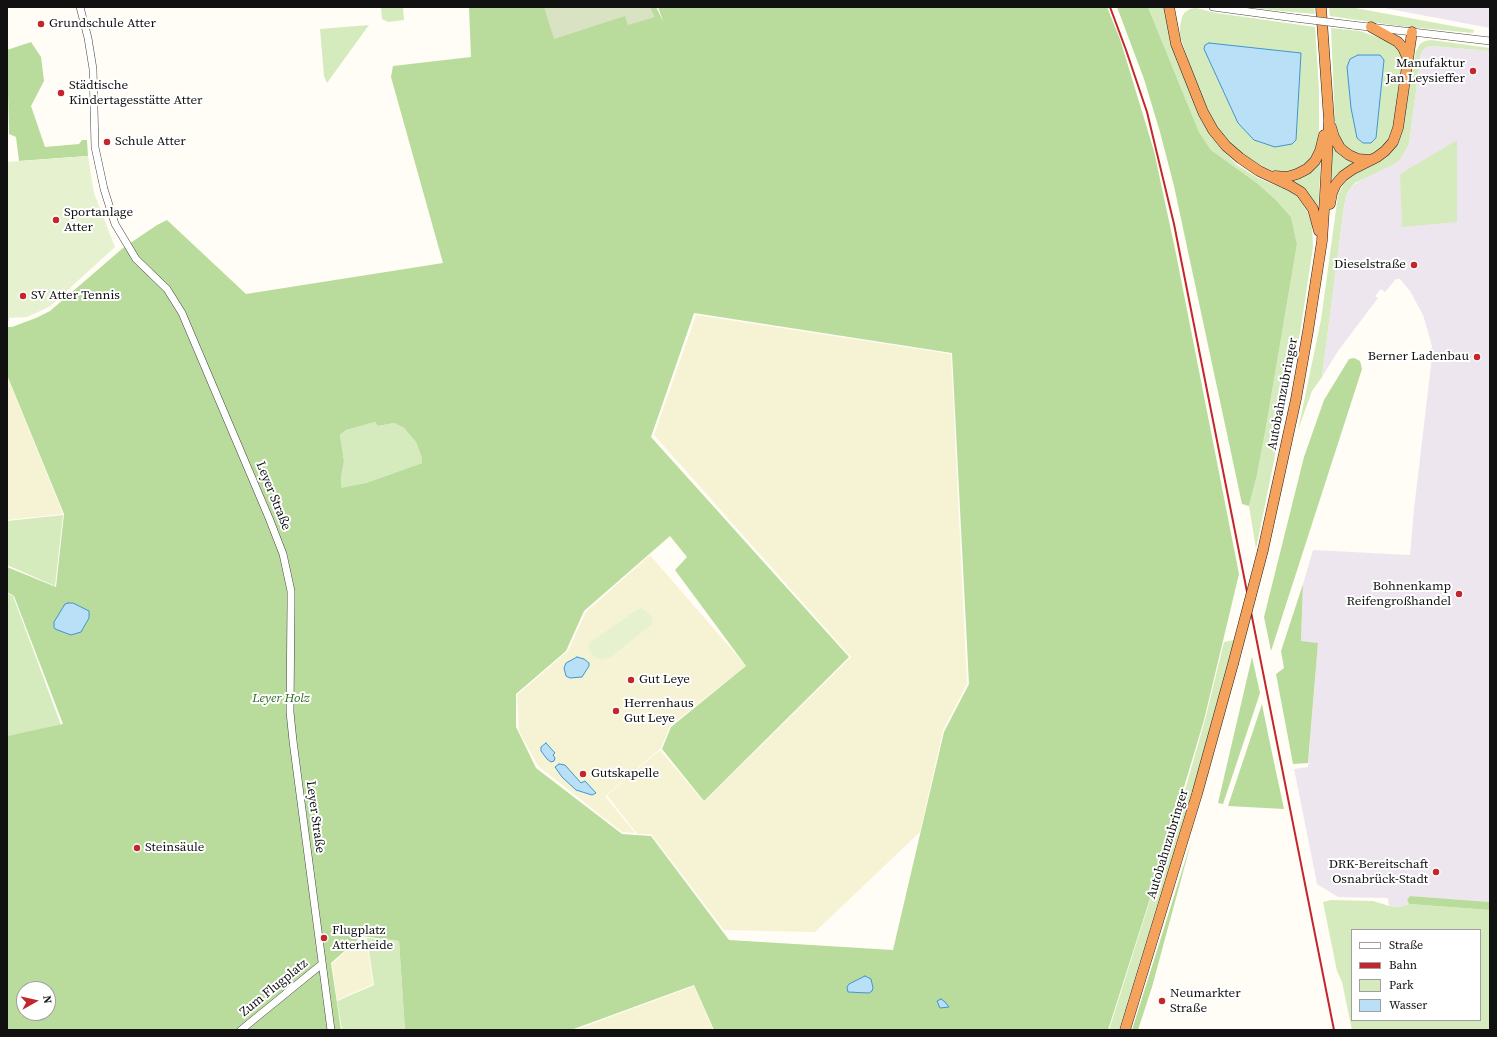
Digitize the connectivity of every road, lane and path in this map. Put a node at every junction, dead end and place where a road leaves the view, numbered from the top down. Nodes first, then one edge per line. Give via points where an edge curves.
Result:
1 (80, 7) edge
2 (1169, 7) edge
3 (1178, 7) edge
4 (1213, 7) edge
5 (1321, 7) edge
6 (1172, 23) junction
7 (1371, 27) junction
8 (1412, 32) junction
9 (1490, 41) edge
10 (1408, 59) junction
11 (1329, 120) junction
12 (1370, 160) junction
13 (1272, 176) junction
14 (1322, 241) junction
15 (322, 964) junction
16 (242, 1030) edge
17 (331, 1030) edge
18 (1125, 1030) edge

1 - 15 street, Leyer Straße via 92,63 95,147 115,224 136,259 167,289 182,313 283,554 291,604 290,712
2 - 6 highway
3 - 6 highway
4 - 7 street, bridge
5 - 11 highway
6 - 13 highway via 1176,44 1203,112 1213,130 1240,158
7 - 8 street
7 - 10 highway via 1398,42
8 - 9 street
8 - 10 highway
10 - 12 highway via 1398,128 1393,142 1385,152
11 - 12 highway via 1340,148 1358,159
11 - 13 highway via 1320,151 1307,169 1287,177
11 - 14 highway
12 - 14 highway via 1343,176 1336,184
13 - 14 highway via 1301,192 1308,200
14 - 18 highway, Autobahnzubringer, bridge via 1296,399 1263,550 1199,787
15 - 16 street, Zum Flugplatz
15 - 17 street, Leyer Straße

